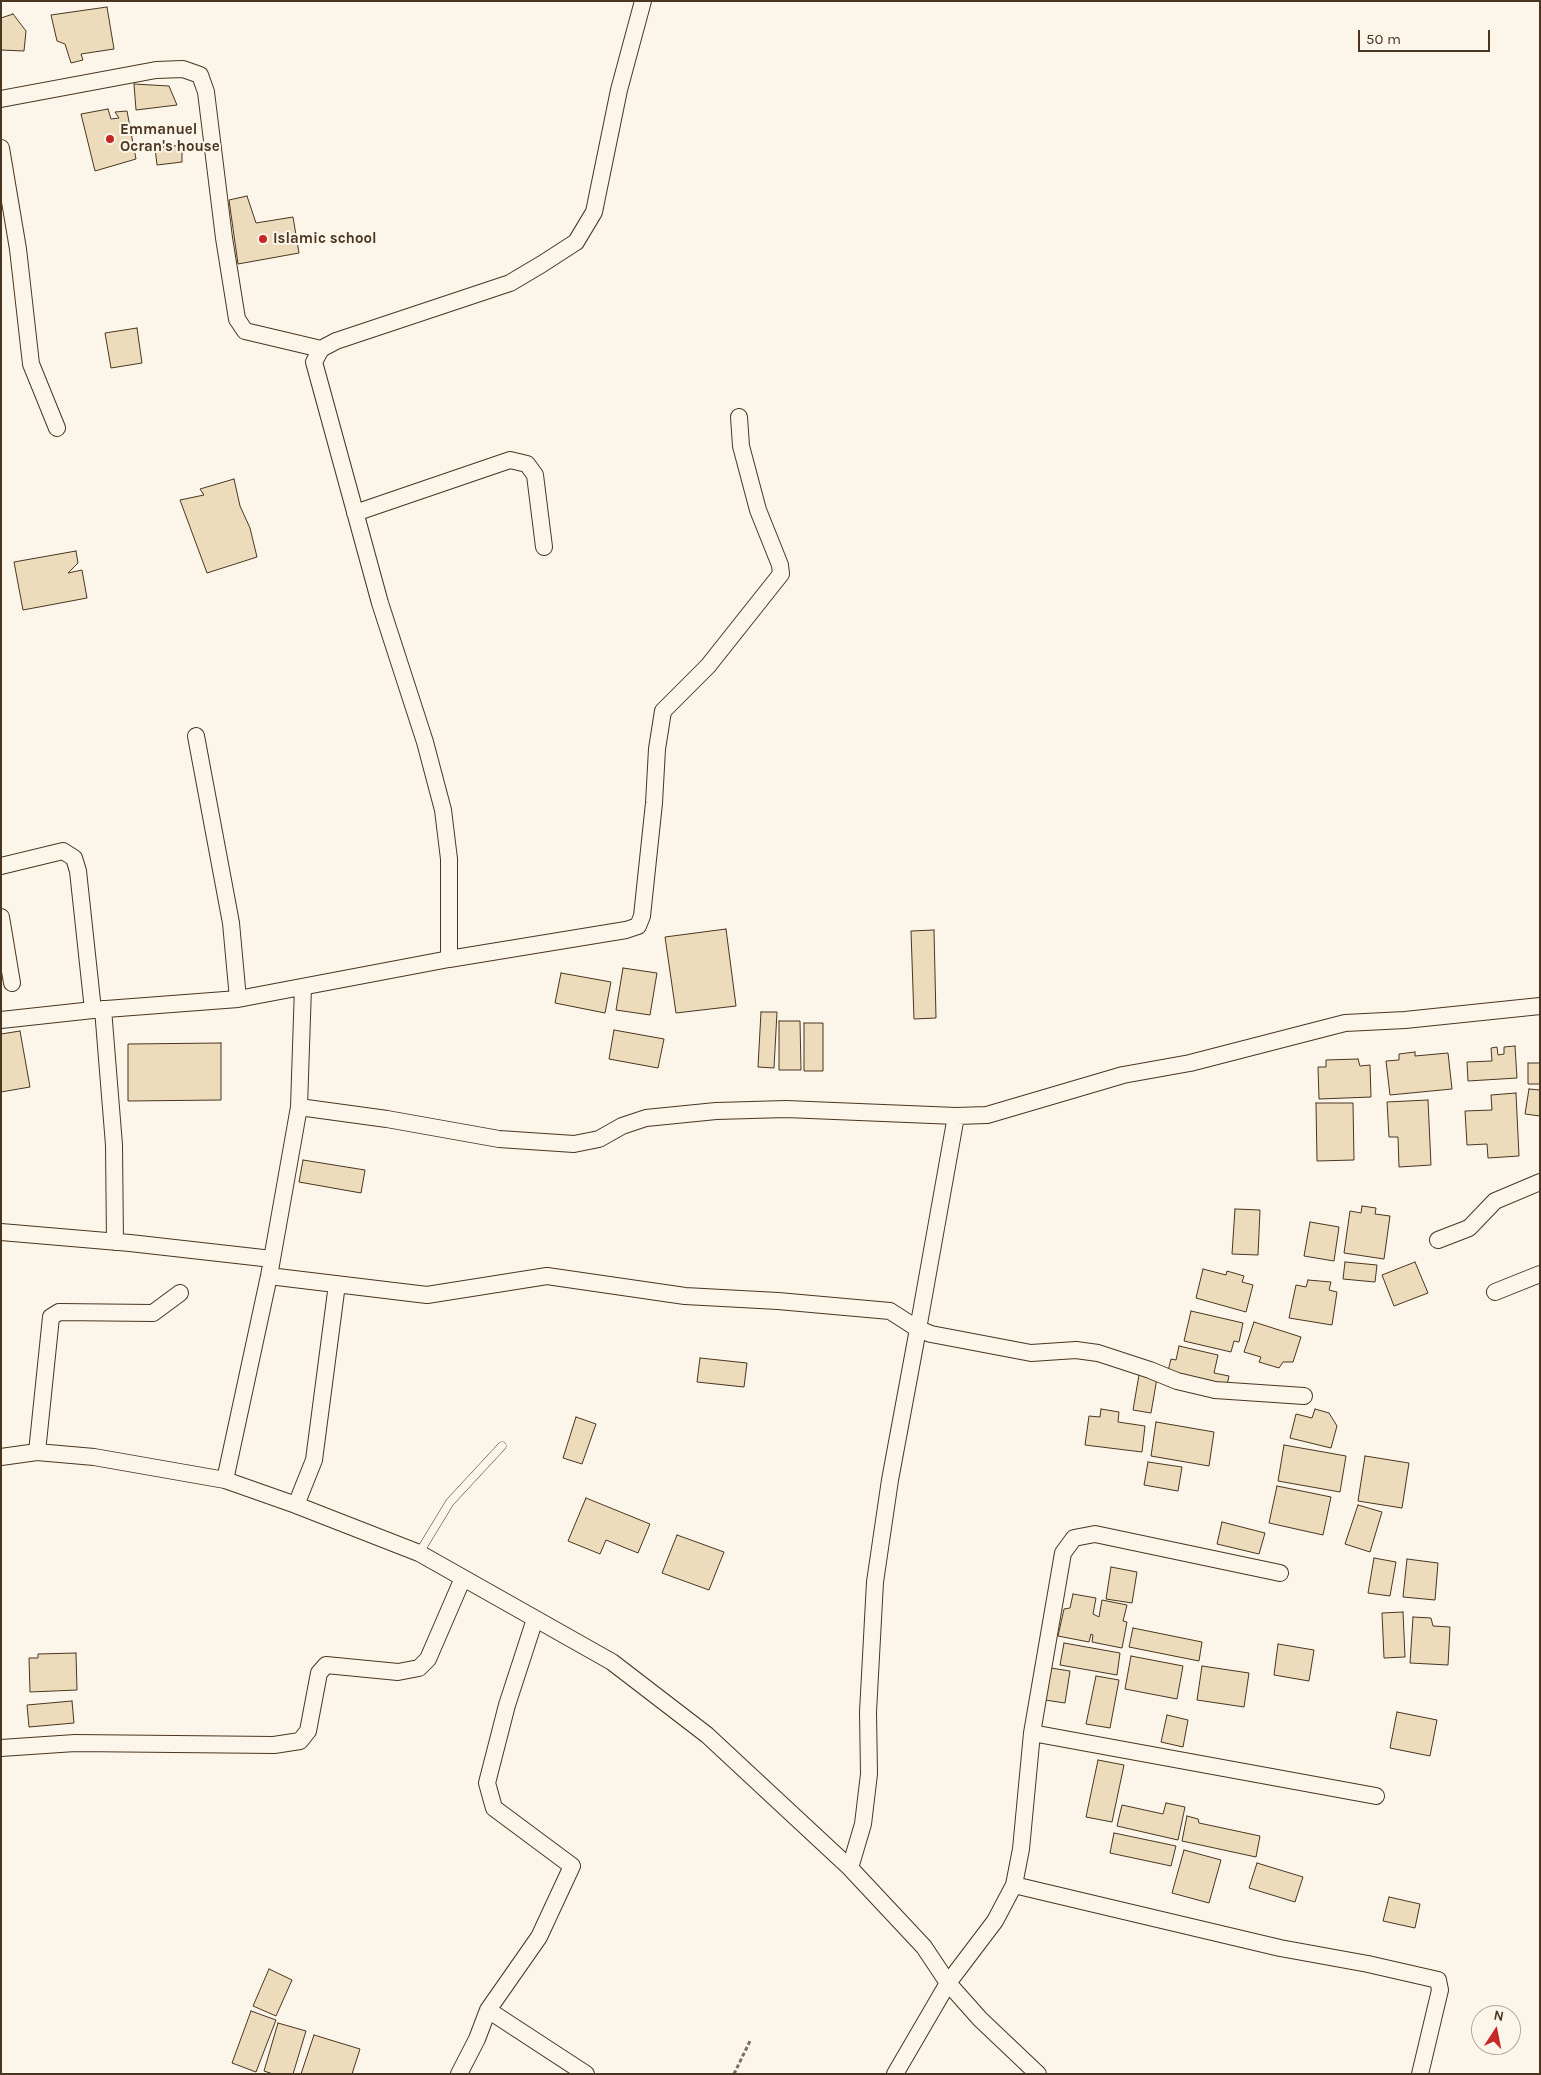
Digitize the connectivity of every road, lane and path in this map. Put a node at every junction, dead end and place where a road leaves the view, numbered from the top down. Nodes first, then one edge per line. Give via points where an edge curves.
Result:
1 (643, 1) edge
2 (1, 99) edge
3 (1, 148) edge
4 (321, 349) junction
5 (739, 417) dead end
6 (57, 428) dead end
7 (355, 514) junction
8 (544, 547) dead end
9 (196, 736) dead end
10 (1, 866) edge
11 (1, 918) edge
12 (449, 959) junction
13 (12, 983) dead end
14 (303, 987) junction
15 (238, 1000) junction
16 (1540, 1006) edge
17 (98, 1009) junction
18 (1, 1020) edge
19 (299, 1108) junction
20 (956, 1116) junction
21 (1540, 1182) edge
22 (1, 1232) edge
23 (1438, 1240) dead end
24 (115, 1242) junction
25 (272, 1259) junction
26 (1540, 1274) edge
27 (269, 1276) junction
28 (337, 1284) junction
29 (1495, 1292) dead end
30 (180, 1293) dead end
31 (918, 1329) junction
32 (1304, 1396) dead end
33 (502, 1446) dead end
34 (37, 1452) junction
35 (1, 1457) edge
36 (225, 1480) junction
37 (296, 1505) junction
38 (419, 1553) junction
39 (1280, 1573) dead end
40 (463, 1578) junction
41 (535, 1619) junction
42 (1032, 1733) junction
43 (1, 1748) edge
44 (1376, 1796) dead end
45 (850, 1868) junction
46 (1014, 1885) junction
47 (948, 1983) junction
48 (488, 2010) junction
49 (751, 2039) dead end
50 (459, 2074) edge
51 (586, 2074) edge
52 (734, 2074) edge
53 (895, 2074) edge
54 (1038, 2074) edge
55 (1420, 2074) edge

1 - 4 street via 619,90 594,212 576,242 510,283 336,341
2 - 4 street via 156,70 183,69 200,76 206,92 237,319 245,331
3 - 6 street via 18,249 30,364
4 - 7 street via 314,362
5 - 12 street via 741,446 758,510 781,574 708,666 663,711 642,916 638,926
7 - 8 street via 510,460 527,464 535,475
7 - 12 street via 443,810 449,859
9 - 15 street via 231,922
10 - 17 street via 63,852 74,858
11 - 13 street
12 - 14 street
14 - 15 street
14 - 19 street
15 - 17 street
16 - 20 street via 1345,1023 1190,1063 1123,1075 987,1116
17 - 18 street
17 - 24 street via 114,1145
19 - 20 street via 387,1119 499,1139 574,1144 599,1138 646,1118 708,1112 786,1109
19 - 25 street
20 - 31 street
21 - 23 street via 1495,1201 1469,1228
22 - 24 street
24 - 25 street
25 - 27 street
26 - 29 street
27 - 28 street
27 - 36 street
28 - 31 street via 426,1295 547,1276 685,1296 890,1311
28 - 37 street via 314,1460
30 - 34 street via 152,1314 59,1312 51,1317
31 - 32 street via 1031,1353 1076,1350 1098,1353 1177,1381 1215,1390
31 - 45 street via 874,1582 868,1712 870,1774 863,1824
33 - 38 lane via 450,1502
34 - 35 street
34 - 36 street via 94,1457
36 - 37 street
37 - 38 street
38 - 40 street
39 - 42 street via 1095,1534 1074,1538 1063,1553
40 - 41 street
40 - 43 street via 428,1659 419,1668 398,1672 326,1665 320,1673 308,1731 300,1742 274,1745 75,1743
41 - 45 street via 612,1662 707,1735
41 - 48 street via 507,1705 487,1783 494,1808 572,1866 539,1937
42 - 44 street
42 - 46 street via 1021,1849
45 - 47 street via 924,1947
46 - 47 street via 995,1921
46 - 55 street via 1280,1948 1438,1980 1440,1990
47 - 53 street
47 - 54 street via 980,2019
48 - 50 street
48 - 51 street
49 - 52 path

